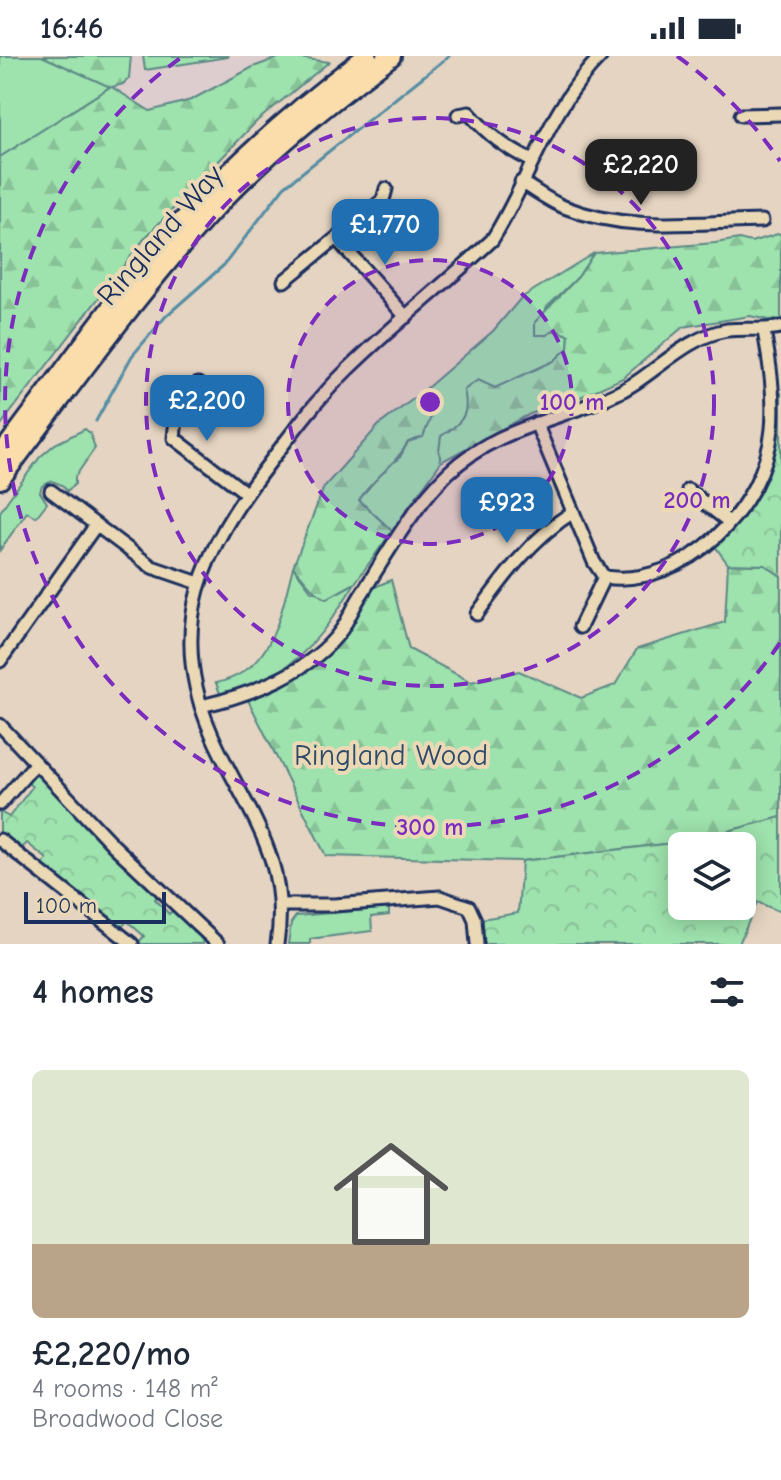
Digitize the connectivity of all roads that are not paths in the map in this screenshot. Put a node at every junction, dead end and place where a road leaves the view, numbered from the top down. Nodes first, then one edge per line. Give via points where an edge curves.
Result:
1 (367, 56) edge
2 (391, 56) edge
3 (601, 56) edge
4 (781, 114) edge
5 (458, 115) dead end
6 (741, 115) dead end
7 (532, 161) junction
8 (521, 182) junction
9 (386, 189) dead end
10 (762, 221) dead end
11 (337, 239) junction
12 (284, 281) dead end
13 (406, 317) junction
14 (781, 327) edge
15 (764, 331) junction
16 (198, 384) dead end
17 (777, 393) edge
18 (536, 423) junction
19 (0, 456) edge
20 (0, 479) edge
21 (688, 490) dead end
22 (51, 491) dead end
23 (246, 493) junction
24 (573, 512) junction
25 (729, 522) junction
26 (96, 525) junction
27 (604, 577) junction
28 (199, 583) junction
29 (477, 614) dead end
30 (580, 627) dead end
31 (0, 661) edge
32 (201, 706) junction
33 (0, 725) edge
34 (36, 763) junction
35 (0, 804) edge
36 (0, 840) edge
37 (280, 905) junction
38 (214, 943) edge
39 (132, 944) edge
40 (277, 944) edge
41 (477, 944) edge

1 - 19 main road, Ringland Way via 294,112 171,234
2 - 20 main road, Ringland Way via 315,115 221,201
3 - 7 street via 563,104
4 - 6 street
5 - 7 street via 469,113 487,135
7 - 8 street
8 - 10 street via 562,206 629,224
8 - 13 street via 492,240
9 - 11 street via 383,200
11 - 12 street
11 - 13 street
13 - 23 street via 306,415
14 - 15 street
15 - 17 street
15 - 18 street via 726,330 689,344 614,395
16 - 23 street via 176,419 174,438
17 - 25 street via 762,475
18 - 24 street
18 - 32 street via 485,445 449,473 410,521 341,630 309,660 278,680
21 - 25 street
22 - 26 street
23 - 28 street via 219,535
24 - 27 street
24 - 29 street via 548,528 509,569
25 - 27 street via 689,560 625,580
26 - 28 street via 152,567
26 - 31 street
27 - 30 street
28 - 32 street via 190,648
32 - 37 street via 268,844
33 - 34 street
34 - 35 street
34 - 38 street
36 - 39 street
37 - 40 street
37 - 41 street via 440,897 469,907

